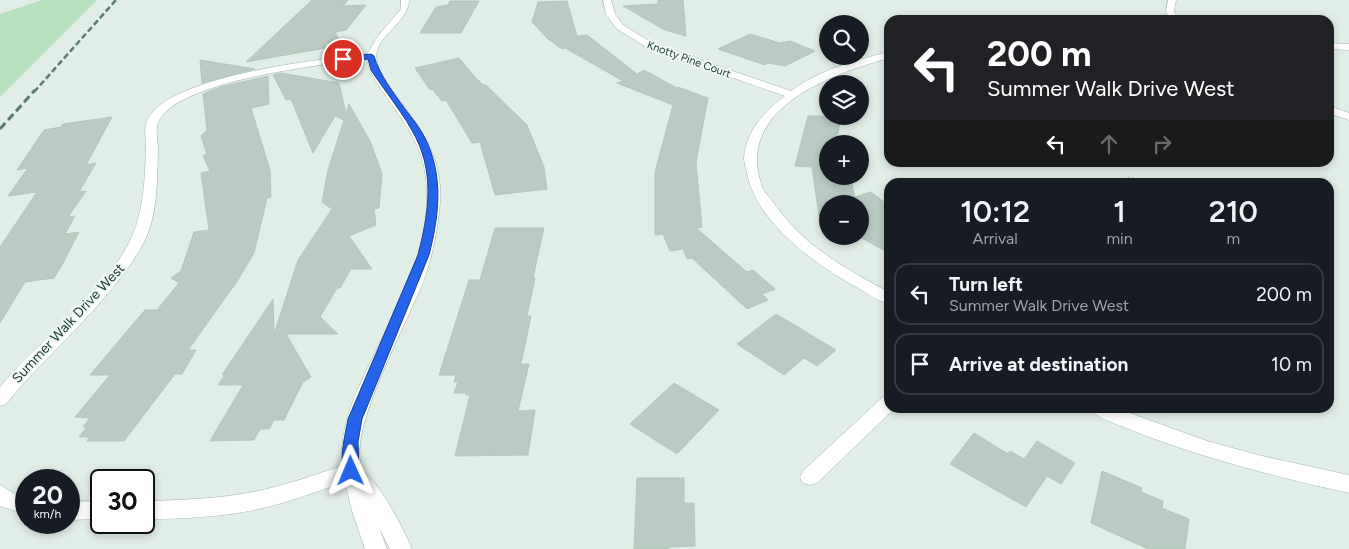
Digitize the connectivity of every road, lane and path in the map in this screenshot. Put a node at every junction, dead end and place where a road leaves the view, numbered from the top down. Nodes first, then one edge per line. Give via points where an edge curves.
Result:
1 (405, 0) edge
2 (607, 0) edge
3 (1172, 0) edge
4 (1172, 15) edge
5 (1334, 46) edge
6 (1349, 47) edge
7 (371, 56) junction
8 (884, 56) edge
9 (791, 94) junction
10 (1334, 111) edge
11 (1349, 117) edge
12 (884, 296) edge
13 (0, 399) edge
14 (884, 407) edge
15 (1111, 413) edge
16 (351, 471) junction
17 (810, 477) dead end
18 (1349, 484) edge
19 (0, 494) edge
20 (15, 503) edge
21 (155, 510) edge
22 (376, 549) edge
23 (402, 549) edge

1 - 7 street via 405,9 376,44
2 - 9 street, Knotty Pine Court via 609,13 616,23 644,43
3 - 4 street
5 - 6 street
7 - 13 street, Summer Walk Drive West via 229,80 194,90 162,110 152,122 148,213 139,238 114,275
7 - 16 street via 375,70 421,138 432,171 434,206 428,240 415,279 355,419
8 - 9 street via 840,69
9 - 12 street via 774,107 755,136 750,155 757,189 788,232 810,251 836,270
10 - 11 street
14 - 17 street
15 - 18 street via 1202,448 1300,475
16 - 21 street via 276,496 242,503
16 - 22 street
16 - 23 street via 372,495
19 - 20 street

